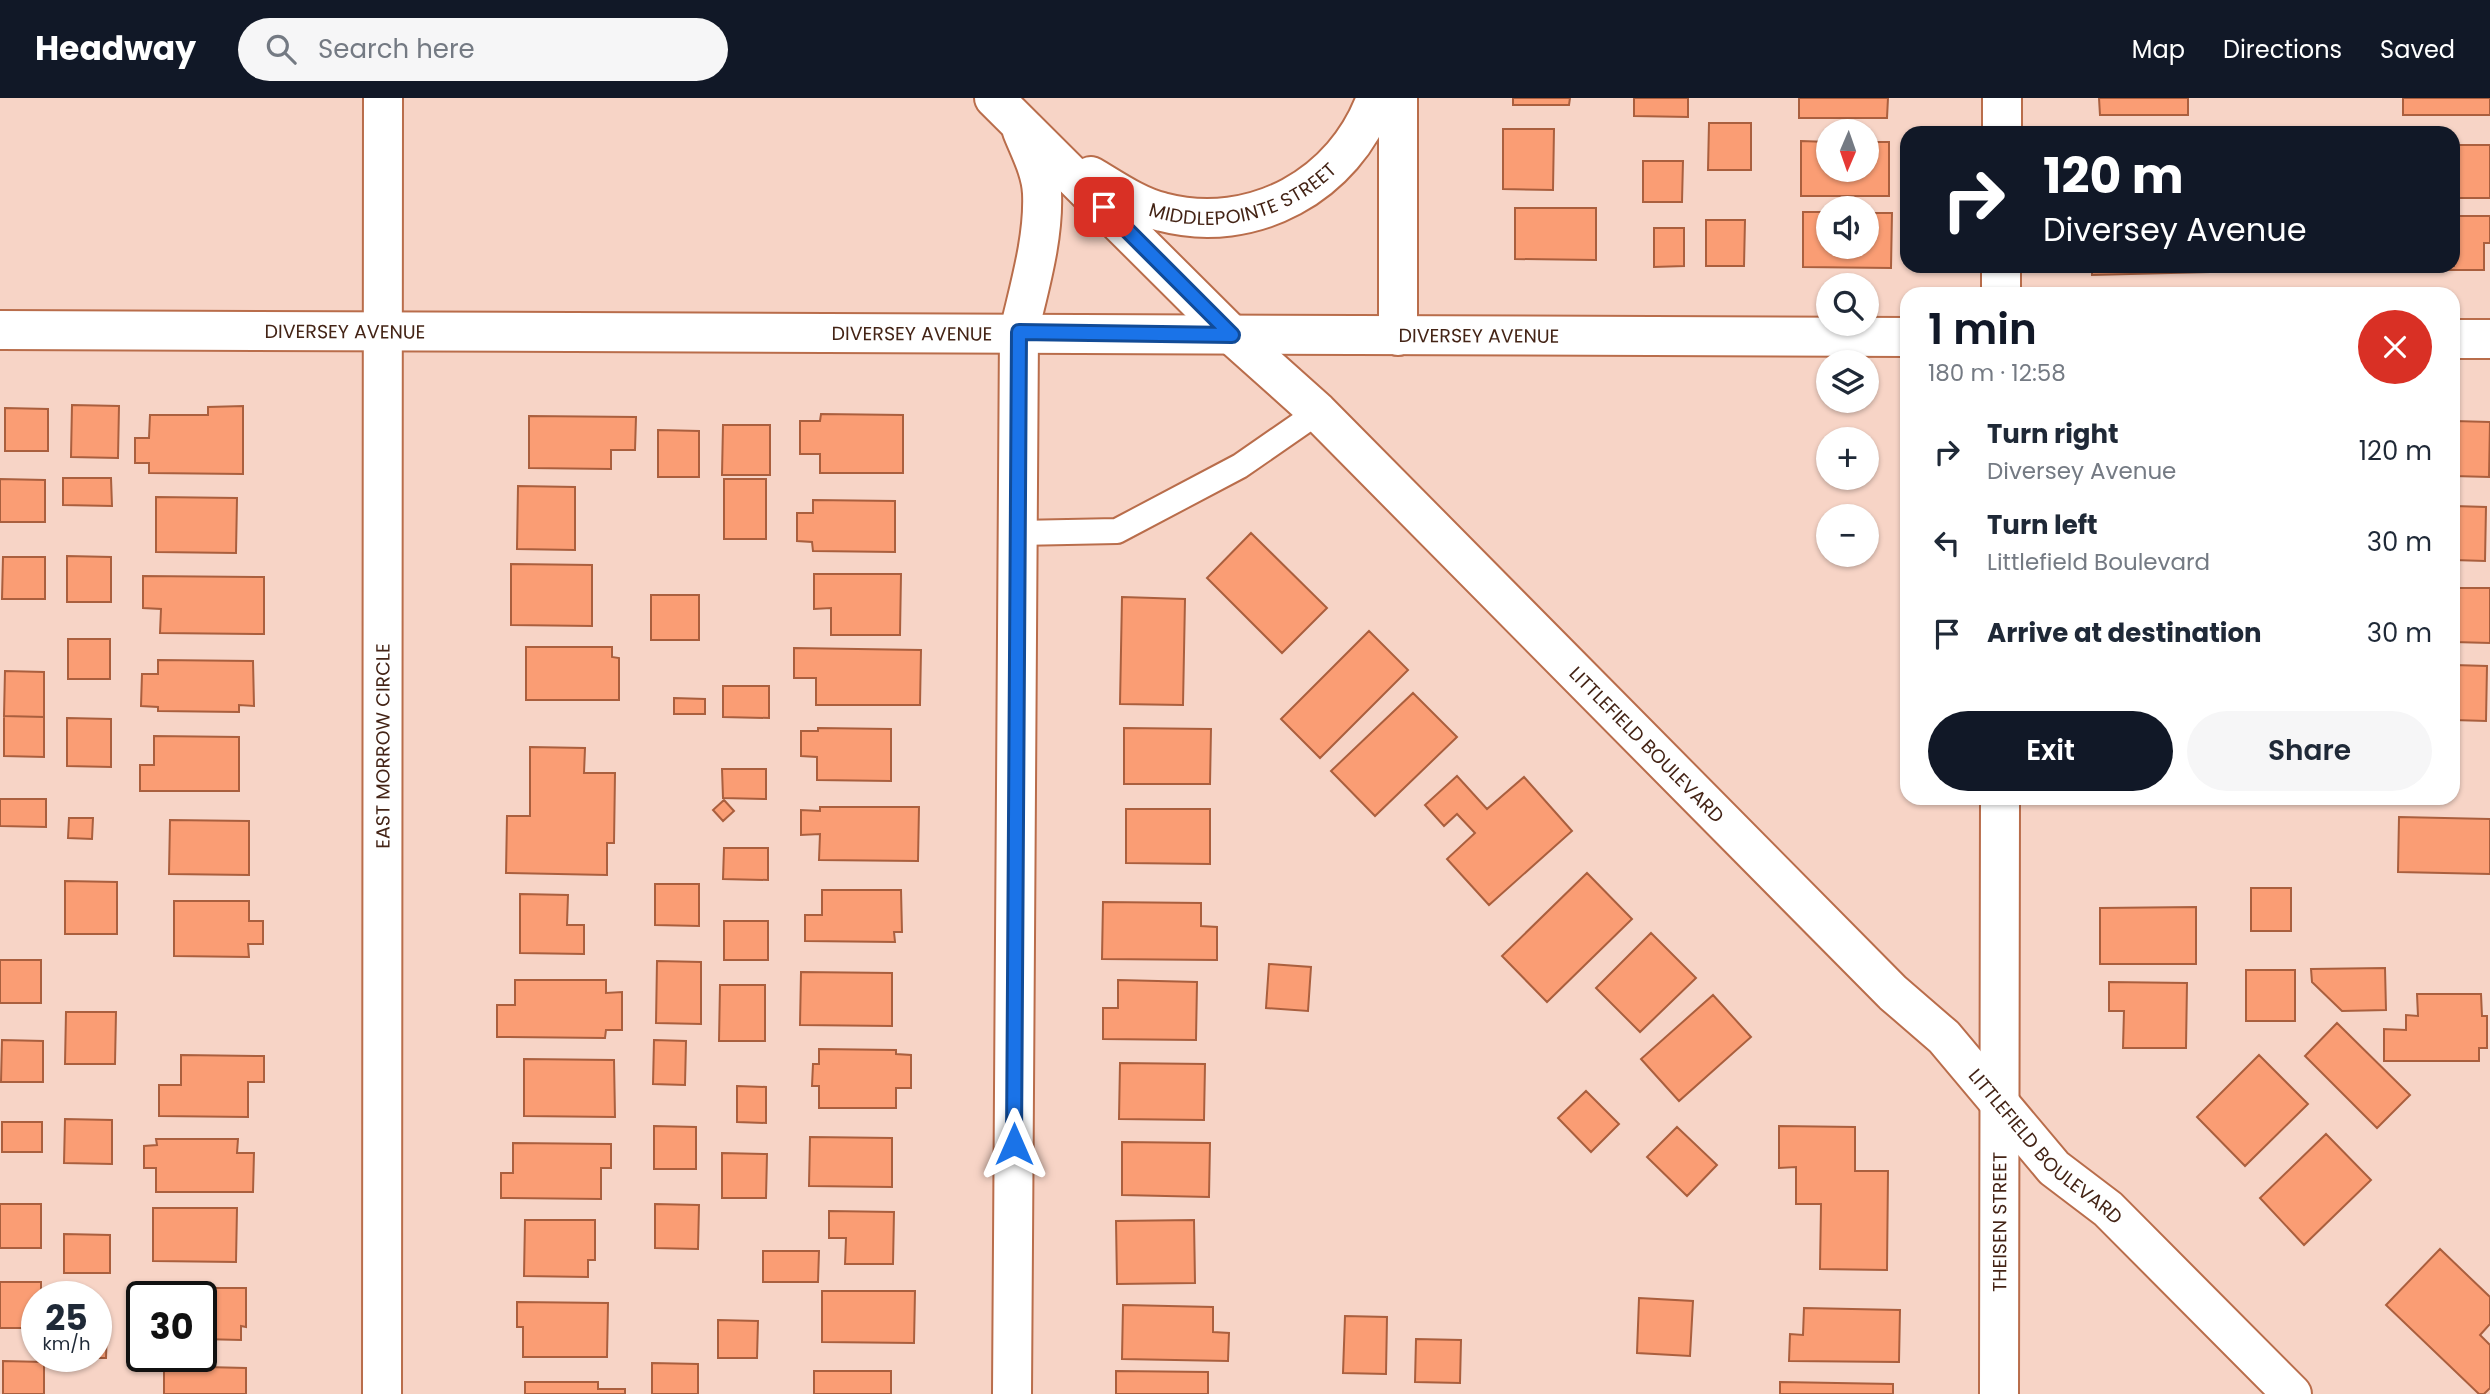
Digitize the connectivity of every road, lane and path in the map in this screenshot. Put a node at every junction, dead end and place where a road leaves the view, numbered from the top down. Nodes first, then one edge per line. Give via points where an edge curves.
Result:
1 (383, 98) edge
2 (1377, 98) edge
3 (1398, 98) edge
4 (2002, 98) edge
5 (1018, 122) edge
6 (2002, 126) edge
7 (0, 330) edge
8 (383, 331) junction
9 (1019, 332) junction
10 (1232, 335) junction
11 (1398, 336) junction
12 (1900, 337) edge
13 (2460, 339) edge
14 (2490, 339) edge
15 (1318, 412) junction
16 (1018, 533) junction
17 (2000, 805) edge
18 (1999, 1100) junction
19 (382, 1394) edge
20 (1012, 1394) edge
21 (1999, 1394) edge
22 (2292, 1394) edge

1 - 8 street, EAST MORROW CIRCLE
2 - 5 street, MIDDLEPOINTE STREET via 1351,148 1306,190 1261,211 1211,219 1161,212 1137,201
3 - 11 street
4 - 6 street
5 - 9 street via 1042,194 1035,260
5 - 10 street, LITTLEFIELD BOULEVARD
7 - 8 street, DIVERSEY AVENUE
8 - 9 street, DIVERSEY AVENUE
8 - 19 street, EAST MORROW CIRCLE
9 - 10 street, DIVERSEY AVENUE
9 - 16 street
10 - 11 street, DIVERSEY AVENUE
10 - 15 street, LITTLEFIELD BOULEVARD
11 - 12 street, DIVERSEY AVENUE
13 - 14 street
15 - 16 lane via 1240,466 1117,531
15 - 18 street, LITTLEFIELD BOULEVARD via 1893,993 1944,1037
16 - 20 street
17 - 18 street, THEISEN STREET
18 - 21 street, THEISEN STREET
18 - 22 street, LITTLEFIELD BOULEVARD via 2054,1168 2108,1209

